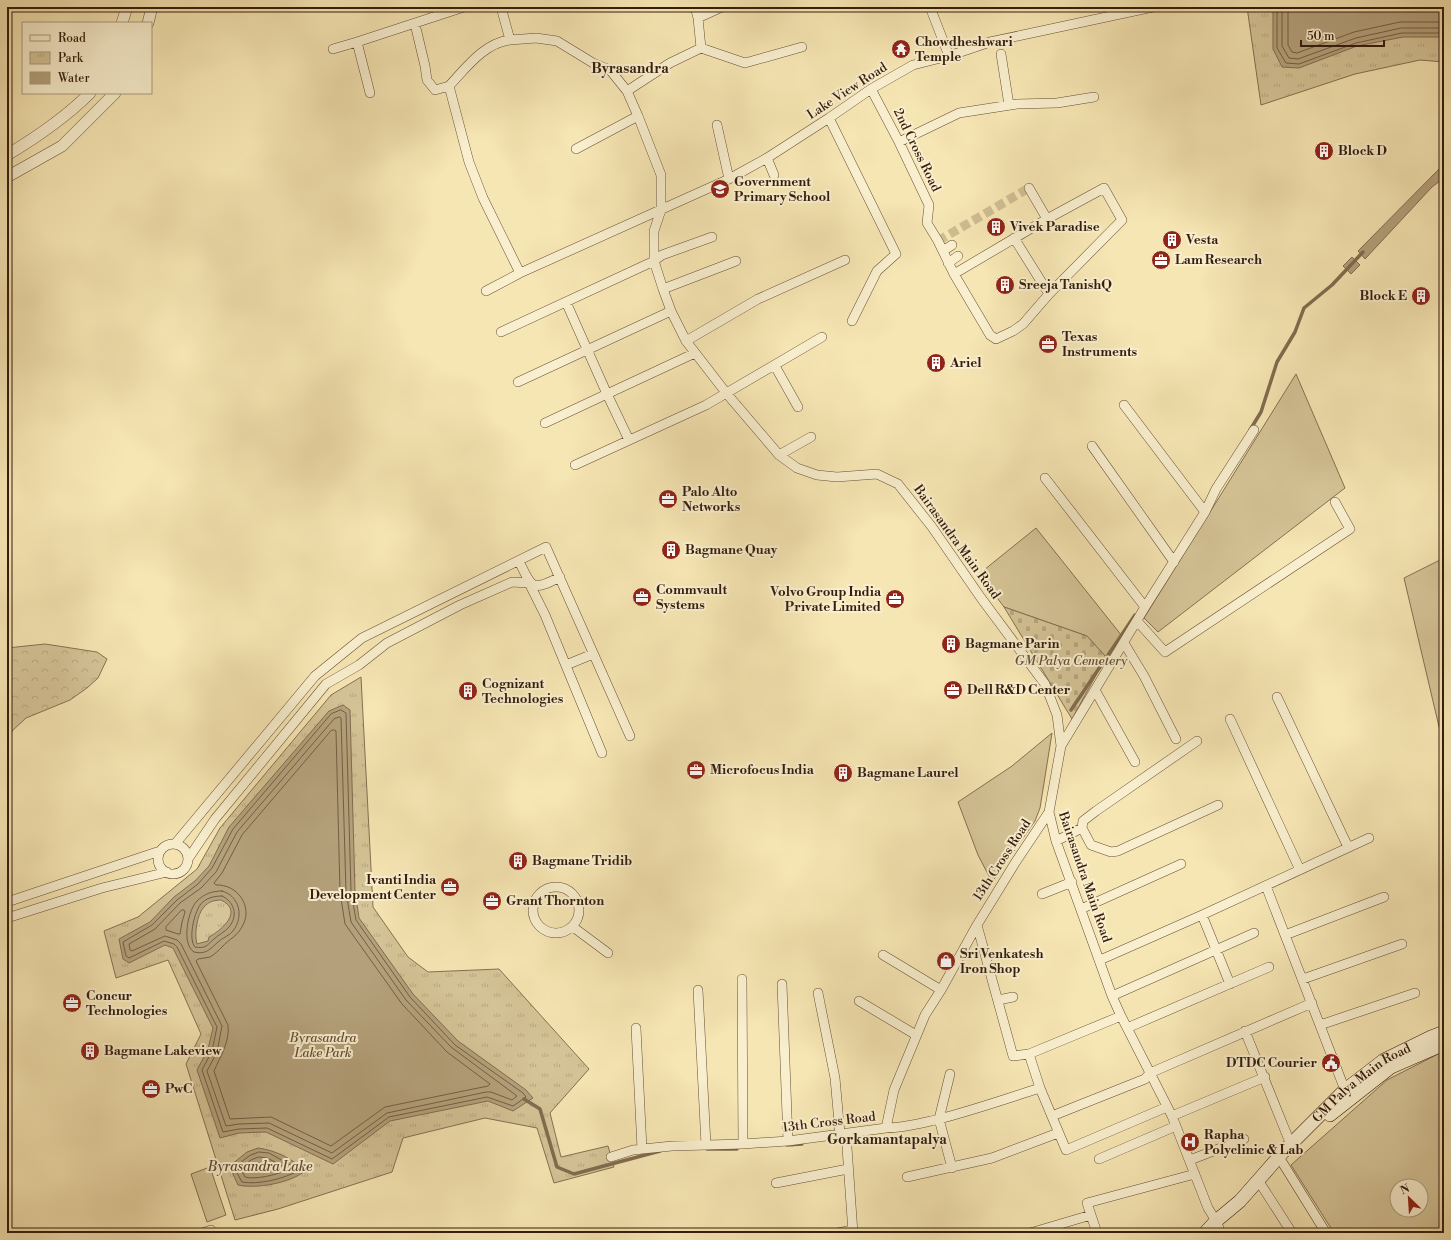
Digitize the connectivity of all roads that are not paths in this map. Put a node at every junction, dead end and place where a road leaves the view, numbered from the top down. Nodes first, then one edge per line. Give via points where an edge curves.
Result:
1 (127, 7) edge
2 (152, 7) edge
3 (464, 7) edge
4 (501, 7) edge
5 (695, 7) edge
6 (722, 7) edge
7 (930, 7) edge
8 (1153, 7) edge
9 (698, 18) junction
10 (122, 22) edge
11 (148, 22) edge
12 (415, 24) junction
13 (510, 40) junction
14 (357, 42) junction
15 (802, 47) dead end
16 (702, 48) junction
17 (333, 49) dead end
18 (1001, 54) dead end
19 (949, 56) junction
20 (449, 86) junction
21 (871, 89) junction
22 (627, 91) junction
23 (370, 93) dead end
24 (89, 94) edge
25 (114, 94) edge
26 (1094, 97) dead end
27 (1009, 105) junction
28 (638, 116) junction
29 (829, 118) junction
30 (717, 125) dead end
31 (899, 142) junction
32 (576, 149) dead end
33 (7, 155) edge
34 (767, 158) junction
35 (774, 175) dead end
36 (7, 177) edge
37 (729, 179) junction
38 (1029, 188) dead end
39 (661, 210) junction
40 (1046, 219) junction
41 (712, 237) dead end
42 (1014, 238) junction
43 (845, 260) dead end
44 (654, 261) junction
45 (736, 261) dead end
46 (948, 263) junction
47 (520, 274) junction
48 (663, 289) junction
49 (486, 292) dead end
50 (1049, 294) junction
51 (566, 302) junction
52 (671, 311) junction
53 (852, 321) dead end
54 (501, 332) dead end
55 (822, 337) dead end
56 (686, 341) junction
57 (588, 350) junction
58 (695, 353) junction
59 (775, 366) junction
60 (518, 382) dead end
61 (608, 394) junction
62 (727, 394) junction
63 (1124, 405) dead end
64 (798, 407) dead end
65 (545, 423) dead end
66 (1254, 430) dead end
67 (812, 437) dead end
68 (629, 440) junction
69 (1092, 446) dead end
70 (779, 455) junction
71 (575, 465) dead end
72 (1045, 478) dead end
73 (1335, 502) dead end
74 (1205, 512) junction
75 (519, 561) junction
76 (1174, 562) junction
77 (560, 577) junction
78 (529, 583) junction
79 (1145, 607) junction
80 (1137, 621) junction
81 (1124, 643) junction
82 (593, 654) junction
83 (566, 665) junction
84 (1095, 690) junction
85 (1277, 697) dead end
86 (1230, 719) dead end
87 (630, 736) dead end
88 (1176, 739) dead end
89 (1197, 741) dead end
90 (1061, 746) junction
91 (602, 753) dead end
92 (1135, 762) dead end
93 (1218, 805) dead end
94 (1049, 812) junction
95 (1082, 828) junction
96 (1369, 838) dead end
97 (1056, 841) junction
98 (175, 844) junction
99 (1348, 847) junction
100 (160, 851) junction
101 (188, 859) junction
102 (1181, 864) dead end
103 (1300, 870) junction
104 (167, 872) junction
105 (1072, 882) junction
106 (1266, 886) junction
107 (1042, 894) dead end
108 (1384, 897) dead end
109 (7, 902) edge
110 (1080, 909) junction
111 (1202, 915) junction
112 (7, 918) edge
113 (977, 925) junction
114 (572, 927) junction
115 (1254, 933) dead end
116 (1285, 935) junction
117 (1402, 944) dead end
118 (1216, 949) junction
119 (608, 953) dead end
120 (883, 955) dead end
121 (1100, 960) junction
122 (1269, 967) dead end
123 (742, 979) dead end
124 (1303, 979) junction
125 (782, 984) dead end
126 (1230, 984) junction
127 (698, 990) dead end
128 (941, 990) junction
129 (818, 993) dead end
130 (1415, 993) dead end
131 (1112, 996) junction
132 (1013, 997) dead end
133 (998, 1000) junction
134 (859, 1001) dead end
135 (1312, 1003) junction
136 (1121, 1016) junction
137 (1320, 1025) junction
138 (636, 1028) dead end
139 (1127, 1028) junction
140 (1245, 1031) junction
141 (1444, 1032) edge
142 (916, 1035) junction
143 (1444, 1044) edge
144 (1029, 1054) junction
145 (1150, 1073) junction
146 (950, 1074) dead end
147 (1264, 1077) junction
148 (1040, 1088) junction
149 (1345, 1090) junction
150 (1167, 1107) junction
151 (1052, 1116) junction
152 (1172, 1116) junction
153 (939, 1119) junction
154 (1176, 1126) junction
155 (886, 1128) junction
156 (1058, 1132) junction
157 (843, 1134) junction
158 (1244, 1139) dead end
159 (788, 1141) junction
160 (744, 1144) junction
161 (706, 1145) junction
162 (642, 1149) junction
163 (1285, 1151) junction
164 (611, 1157) dead end
165 (1099, 1159) dead end
166 (1190, 1160) junction
167 (952, 1168) junction
168 (848, 1169) junction
169 (1196, 1174) junction
170 (907, 1177) dead end
171 (1258, 1180) junction
172 (776, 1183) dead end
173 (1091, 1215) junction
174 (1218, 1227) edge
175 (1055, 1229) edge
176 (852, 1231) edge
177 (838, 1233) edge
178 (1030, 1233) edge
179 (1096, 1233) edge
180 (1205, 1233) edge
181 (1292, 1233) edge
182 (1326, 1233) edge

1 - 10 street
2 - 11 street
3 - 12 street
4 - 13 street
5 - 9 street
6 - 9 street
7 - 19 street
8 - 19 street, Lake View Road via 990,42
9 - 16 street
12 - 14 street
12 - 20 street via 427,80 435,90
13 - 20 street, Bairasandra Main Road via 500,41 481,53
13 - 22 street, Bairasandra Main Road via 536,38 557,41 610,70
14 - 17 street
14 - 23 street
15 - 16 street via 745,63
16 - 22 street via 670,63
18 - 27 street
19 - 21 street, Lake View Road via 913,65
20 - 47 street via 469,162 483,198
21 - 29 street, Lake View Road
21 - 31 street, 2nd Cross Road
22 - 28 street, Bairasandra Main Road
24 - 33 street via 53,126
25 - 36 street via 62,146
26 - 27 street via 1057,103
27 - 31 street via 959,113
28 - 32 street
28 - 39 street, Bairasandra Main Road via 661,175
29 - 34 street, Lake View Road
29 - 53 street via 896,254 877,271
30 - 37 street
31 - 46 street, 2nd Cross Road via 929,205 927,223
34 - 35 street
34 - 37 street, Lake View Road
37 - 39 street, Lake View Road
38 - 40 street
39 - 44 street, Bairasandra Main Road via 654,231
39 - 47 street, Lake View Road
40 - 42 street
40 - 50 street via 1104,188 1122,220
41 - 44 street via 662,255
42 - 46 street
42 - 50 street
43 - 56 street via 758,299
44 - 48 street, Bairasandra Main Road
44 - 51 street
45 - 48 street
46 - 46 street via 955,251
46 - 50 street, 2nd Cross Road via 990,335 996,339 1023,324
47 - 49 street, Lake View Road
48 - 52 street, Bairasandra Main Road
51 - 54 street
51 - 57 street
52 - 56 street, Bairasandra Main Road
52 - 57 street
55 - 59 street
56 - 58 street, Bairasandra Main Road
57 - 60 street
57 - 61 street
58 - 61 street
58 - 62 street, Bairasandra Main Road
59 - 62 street
59 - 64 street
61 - 65 street
61 - 68 street
62 - 68 street
62 - 70 street, Bairasandra Main Road
63 - 74 street
66 - 74 street via 1216,489
67 - 70 street
68 - 71 street
69 - 76 street
70 - 90 street, Bairasandra Main Road via 797,468 817,475 877,474 898,484 1045,684 1057,715
72 - 79 street
73 - 80 street via 1350,529 1165,652
74 - 76 street
75 - 77 street via 546,547
75 - 78 street
75 - 98 street via 362,638 315,676
76 - 79 street
77 - 78 street via 536,587
77 - 82 street
78 - 83 street
78 - 101 street via 512,582 460,605 387,643 359,665 326,684 215,819
79 - 80 street
80 - 81 street
81 - 84 street
81 - 88 street
82 - 83 street
82 - 87 street
83 - 91 street
84 - 90 street
84 - 92 street
85 - 99 street
86 - 103 street
89 - 95 street via 1096,811 1083,822
90 - 94 street, Bairasandra Main Road
93 - 95 street via 1118,851 1111,852 1092,845
94 - 97 street, Bairasandra Main Road
94 - 113 street, 13th Cross Road
95 - 97 street
96 - 99 street
97 - 105 street, Bairasandra Main Road
98 - 100 street via 166,845
98 - 101 street via 185,851
99 - 103 street
100 - 104 street via 158,861
100 - 109 street
101 - 104 street via 181,871
102 - 110 street
103 - 106 street
104 - 112 street via 102,888
105 - 107 street
105 - 110 street, Bairasandra Main Road
106 - 111 street
106 - 116 street
108 - 116 street
110 - 121 street, Bairasandra Main Road
111 - 118 street
111 - 121 street
113 - 128 street, 13th Cross Road
113 - 133 street
114 - 114 street via 578,918 579,906 569,891 552,887 537,896 532,907 537,925 547,932 559,934
114 - 119 street
115 - 118 street
116 - 124 street
117 - 124 street
118 - 126 street
118 - 131 street
120 - 128 street
121 - 131 street, Bairasandra Main Road
122 - 126 street
123 - 160 street
124 - 135 street
125 - 159 street
126 - 139 street
127 - 161 street
128 - 142 street, 13th Cross Road
129 - 157 street
130 - 137 street
131 - 136 street, Bairasandra Main Road
132 - 133 street
133 - 144 street via 1013,1056
134 - 142 street
135 - 137 street
135 - 140 street
136 - 139 street, Bairasandra Main Road
136 - 144 street
137 - 149 street
138 - 162 street
139 - 145 street, Bairasandra Main Road
140 - 145 street
140 - 147 street
141 - 149 main road, GM Palya Main Road via 1384,1060
142 - 155 street, 13th Cross Road via 894,1090
143 - 163 main road via 1391,1067 1291,1149
144 - 148 street
145 - 150 street, Bairasandra Main Road
145 - 151 street via 1145,1079
146 - 153 street
147 - 152 street
147 - 163 street
148 - 151 street
148 - 153 street
149 - 163 main road, GM Palya Main Road
150 - 152 street, Bairasandra Main Road
150 - 156 street via 1066,1150
151 - 156 street
152 - 154 street, Bairasandra Main Road
153 - 155 street via 900,1128
153 - 167 street
154 - 165 street
154 - 166 street, Bairasandra Main Road
155 - 157 street, 13th Cross Road
156 - 167 street via 992,1158
157 - 159 street, 13th Cross Road
157 - 168 street
158 - 166 street
159 - 160 street, 13th Cross Road
160 - 161 street, 13th Cross Road
161 - 162 street, 13th Cross Road
162 - 164 street, 13th Cross Road
163 - 171 main road, GM Palya Main Road
163 - 182 street
166 - 169 street, Bairasandra Main Road
167 - 170 street
168 - 172 street
168 - 176 street
169 - 173 street via 1087,1203
169 - 174 street, Bairasandra Main Road
171 - 174 main road, GM Palya Main Road
171 - 181 street
173 - 175 street
173 - 179 street
174 - 180 main road, GM Palya Main Road
175 - 178 street
176 - 177 street

